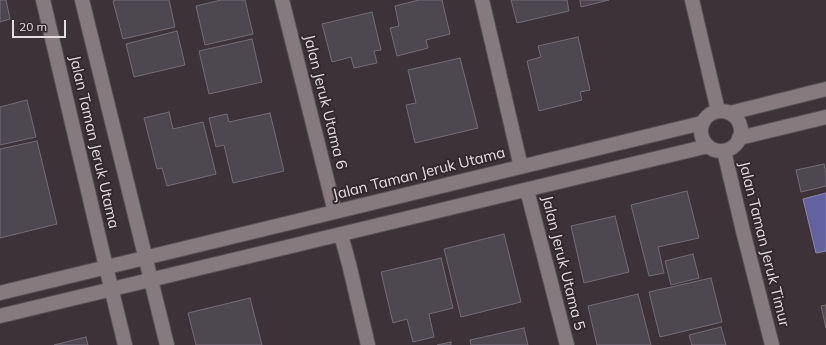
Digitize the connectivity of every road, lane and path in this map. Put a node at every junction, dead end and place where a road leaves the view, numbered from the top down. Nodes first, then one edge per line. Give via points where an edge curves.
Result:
1 (43, 0) edge
2 (82, 0) edge
3 (282, 0) edge
4 (482, 0) edge
5 (692, 0) edge
6 (826, 89) edge
7 (724, 112) junction
8 (826, 117) edge
9 (702, 123) junction
10 (739, 138) junction
11 (708, 146) junction
12 (724, 151) junction
13 (521, 167) junction
14 (527, 190) junction
15 (335, 212) junction
16 (340, 234) junction
17 (145, 258) junction
18 (106, 267) junction
19 (151, 280) junction
20 (112, 290) junction
21 (0, 293) edge
22 (0, 316) edge
23 (125, 345) edge
24 (167, 345) edge
25 (368, 345) edge
26 (567, 345) edge
27 (772, 345) edge

1 - 18 street, Jalan Taman Jeruk Utama
2 - 17 street, Jalan Taman Jeruk Utama
3 - 15 street, Jalan Jeruk Utama 6
4 - 13 street
5 - 7 street
6 - 7 street
7 - 9 street via 712,113
7 - 10 street via 736,118 741,131
8 - 10 street
9 - 11 street via 700,131
9 - 13 street, Jalan Taman Jeruk Utama
10 - 12 street via 736,144
11 - 12 street
11 - 14 street
12 - 27 street, Jalan Taman Jeruk Timur
13 - 15 street, Jalan Taman Jeruk Utama
14 - 16 street
14 - 26 street, Jalan Jeruk Utama 5
15 - 17 street, Jalan Taman Jeruk Utama
16 - 19 street
16 - 25 street
17 - 18 street, Jalan Taman Jeruk Utama
17 - 19 street, Jalan Taman Jeruk Utama
18 - 20 street, Jalan Taman Jeruk Utama
18 - 21 street, Jalan Taman Jeruk Utama
19 - 20 street
19 - 24 street, Jalan Taman Jeruk Utama
20 - 22 street
20 - 23 street, Jalan Taman Jeruk Utama

